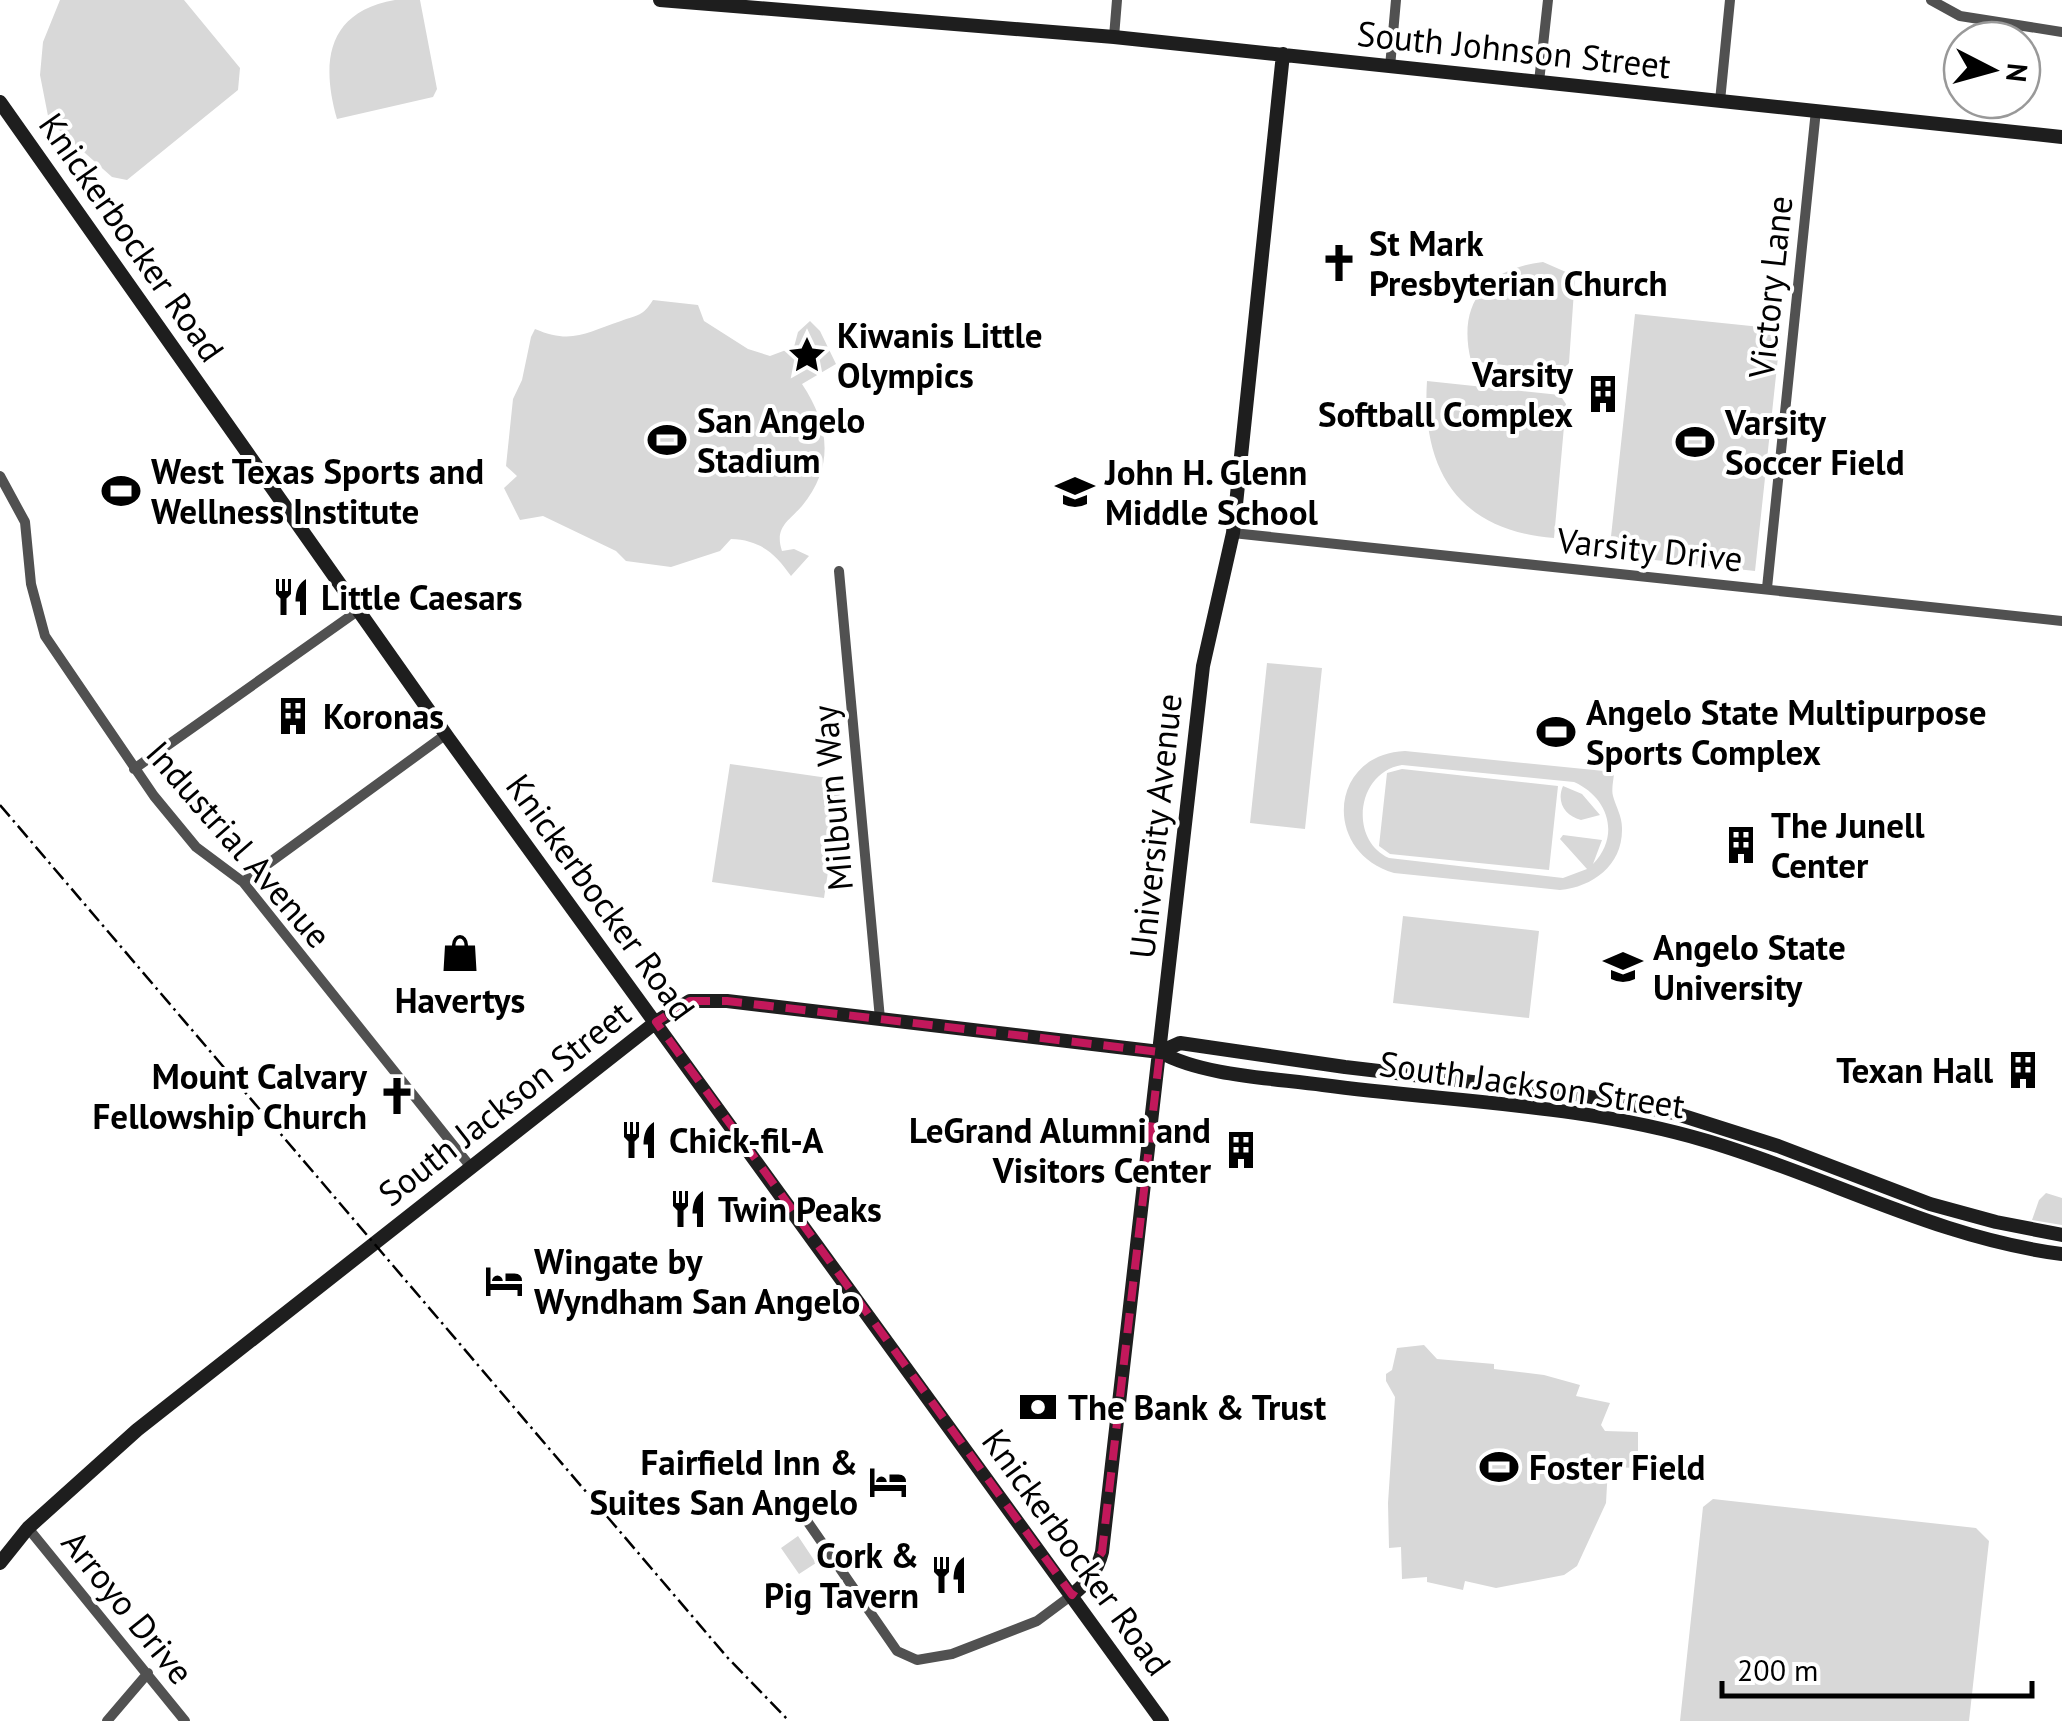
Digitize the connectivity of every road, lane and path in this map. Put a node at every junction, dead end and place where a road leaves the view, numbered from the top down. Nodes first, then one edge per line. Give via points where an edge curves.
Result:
1 (660, 0) edge
2 (1117, 0) edge
3 (1396, 0) edge
4 (1548, 0) edge
5 (1730, 0) edge
6 (1931, 0) edge
7 (709, 3) edge
8 (2062, 32) edge
9 (1114, 37) junction
10 (1282, 54) junction
11 (1390, 67) junction
12 (1540, 82) junction
13 (1720, 100) junction
14 (0, 102) edge
15 (1816, 110) junction
16 (2062, 137) edge
17 (0, 476) edge
18 (1233, 533) junction
19 (839, 571) dead end
20 (1767, 588) junction
21 (359, 610) junction
22 (2062, 620) edge
23 (446, 734) junction
24 (134, 768) junction
25 (243, 882) junction
26 (880, 1019) junction
27 (656, 1022) junction
28 (1160, 1052) junction
29 (470, 1166) junction
30 (2062, 1235) edge
31 (2062, 1254) edge
32 (778, 1508) dead end
33 (28, 1528) junction
34 (0, 1564) edge
35 (1072, 1596) junction
36 (148, 1673) junction
37 (107, 1721) edge
38 (186, 1721) edge
39 (1162, 1721) edge

1 - 7 main road, South Johnson Street
2 - 9 street
3 - 11 street
4 - 12 street
5 - 13 street
6 - 8 street via 1960,16
7 - 9 main road, South Johnson Street
9 - 10 main road, South Johnson Street
10 - 11 main road, South Johnson Street
10 - 18 main road, University Avenue
11 - 12 main road, South Johnson Street
12 - 13 main road, South Johnson Street
13 - 15 main road, South Johnson Street
14 - 21 main road, Knickerbocker Road
15 - 16 main road, South Johnson Street
15 - 20 street, Victory Lane
17 - 24 street, Industrial Avenue via 25,522 45,636
18 - 20 street, Varsity Drive
18 - 28 main road, University Avenue via 1203,666
19 - 26 street, Milburn Way
20 - 22 street, Varsity Drive
21 - 23 main road, Knickerbocker Road
21 - 24 street
23 - 25 street
23 - 27 main road, Knickerbocker Road
24 - 25 street, Industrial Avenue via 196,847
25 - 29 street, Industrial Avenue
26 - 27 main road, South Jackson Street via 690,1001
26 - 28 main road, South Jackson Street
27 - 29 main road, South Jackson Street
27 - 35 main road, Knickerbocker Road
28 - 30 main road, South Jackson Street via 1180,1043 1622,1102 1714,1124 1930,1204
28 - 31 main road, South Jackson Street via 1180,1063 1235,1072 1654,1127 1946,1228
28 - 35 main road, University Avenue via 1102,1552 1099,1566
29 - 33 main road, South Jackson Street via 137,1430
32 - 35 street via 805,1518 898,1651 918,1660 1037,1621
33 - 34 main road, South Jackson Street
33 - 36 street, Arroyo Drive
35 - 39 main road, Knickerbocker Road
36 - 37 street
36 - 38 street, Arroyo Drive

